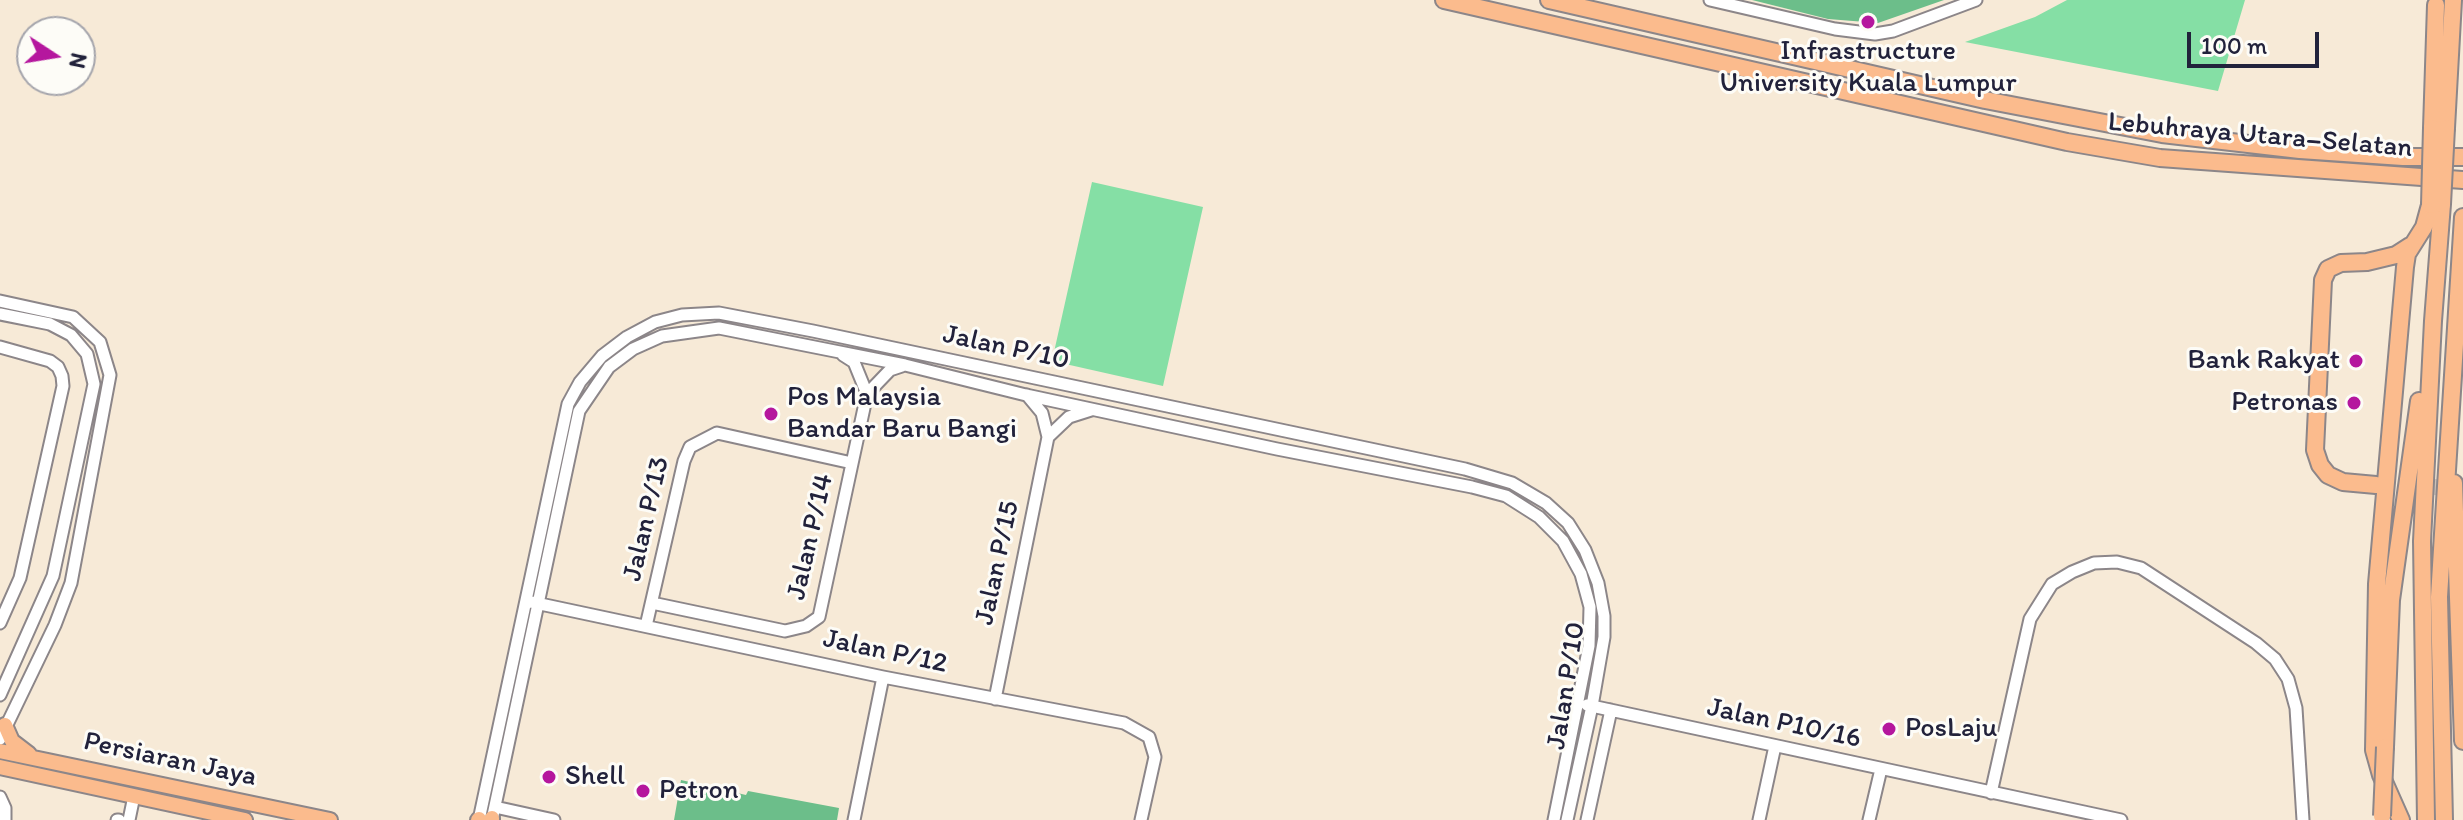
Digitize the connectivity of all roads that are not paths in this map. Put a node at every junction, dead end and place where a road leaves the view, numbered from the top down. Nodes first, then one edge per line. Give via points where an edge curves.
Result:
1 (1444, 0) edge
2 (1549, 0) edge
3 (1710, 0) edge
4 (1976, 0) edge
5 (2453, 0) edge
6 (2436, 2) edge
7 (2439, 128) junction
8 (2463, 157) edge
9 (2463, 180) edge
10 (2436, 204) junction
11 (2463, 217) edge
12 (2410, 246) junction
13 (2460, 270) junction
14 (2463, 288) edge
15 (0, 301) edge
16 (0, 314) edge
17 (2433, 321) junction
18 (0, 347) edge
19 (839, 352) junction
20 (905, 365) junction
21 (867, 394) junction
22 (1026, 395) junction
23 (1095, 409) junction
24 (1048, 437) junction
25 (2449, 441) junction
26 (852, 463) junction
27 (2376, 485) tunnel mouth
28 (525, 601) junction
29 (652, 603) junction
30 (538, 604) junction
31 (0, 623) edge
32 (646, 626) junction
33 (2458, 628) junction
34 (2463, 654) edge
35 (883, 677) junction
36 (0, 695) edge
37 (995, 699) junction
38 (1578, 703) junction
39 (1592, 706) junction
40 (1611, 710) junction
41 (3, 732) edge
42 (2463, 741) edge
43 (1775, 746) junction
44 (0, 751) edge
45 (40, 759) junction
46 (0, 767) edge
47 (1881, 769) junction
48 (1991, 793) junction
49 (134, 796) junction
50 (1, 798) edge
51 (487, 818) edge
52 (2382, 818) edge
53 (2113, 819) edge
54 (5, 820) edge
55 (129, 820) edge
56 (245, 820) edge
57 (330, 820) edge
58 (554, 820) edge
59 (854, 820) edge
60 (1141, 820) edge
61 (1554, 820) edge
62 (1567, 820) edge
63 (1587, 820) edge
64 (1759, 820) edge
65 (1869, 820) edge
66 (2303, 820) edge
67 (2401, 820) edge
68 (2426, 820) edge
69 (2444, 820) edge

1 - 9 highway, Lebuhraya Utara–Selatan via 2160,158
2 - 8 highway, Lebuhraya Utara–Selatan via 2147,132 2300,150
3 - 4 street via 1875,34
5 - 7 highway
6 - 7 highway
7 - 10 highway, bridge
10 - 12 highway
10 - 17 highway
11 - 13 highway
12 - 27 highway via 2396,255 2341,263 2328,269 2323,280 2315,450 2328,475
12 - 67 highway via 2377,584 2374,688 2374,750
13 - 14 highway
13 - 25 highway
15 - 41 street via 73,317 100,342 110,375 71,583
16 - 36 street via 50,324 71,335 87,354 94,384 53,576
17 - 52 highway, bridge via 2391,600
17 - 68 highway via 2422,541
18 - 31 street via 41,357 62,376 62,397 20,578
19 - 20 street, Jalan P/10
19 - 21 street via 854,362
19 - 30 street, Jalan P/10 via 719,328 662,336 609,367 579,411
20 - 21 street via 890,370
20 - 22 street, Jalan P/10
21 - 26 street, Jalan P/14
22 - 23 street, Jalan P/10
22 - 24 street via 1042,413
23 - 24 street via 1069,417
23 - 38 street, Jalan P/10 via 1506,496 1563,541 1581,574 1590,607
24 - 37 street, Jalan P/15
25 - 33 highway via 2456,496
25 - 69 highway via 2439,597
26 - 29 street, Jalan P/13 via 717,433 690,447
26 - 29 street, Jalan P/14 via 819,617 785,631
28 - 30 street, Jalan P/12
28 - 39 street, Jalan P/10 via 568,404 580,382 602,356 655,322 719,313 1512,483 1568,523 1598,583 1604,637
28 - 51 street, Jalan P/10
29 - 32 street, Jalan P/13
30 - 32 street, Jalan P/12
30 - 51 street, Jalan P/10
32 - 35 street, Jalan P/12
33 - 34 highway
33 - 42 highway
35 - 37 street, Jalan P/12
35 - 59 street
37 - 60 street, Jalan P/12 via 1124,723 1149,737 1155,757
38 - 39 street, Jalan P10/16
38 - 61 street, Jalan P/10
39 - 40 street, Jalan P10/16
39 - 62 street, Jalan P/10
40 - 43 street, Jalan P10/16
40 - 63 street
41 - 45 main road
43 - 47 street, Jalan P10/16
43 - 64 street
44 - 45 main road, Persiaran Jaya
45 - 57 main road, Persiaran Jaya
46 - 49 main road, Persiaran Jaya
47 - 48 street, Jalan P10/16
47 - 65 street
48 - 53 street, Jalan P10/16
48 - 66 street via 2030,619 2052,584 2094,563 2117,562 2141,568 2275,659 2288,679 2296,708
49 - 55 street
49 - 56 main road, Persiaran Jaya
50 - 54 street
51 - 58 street

